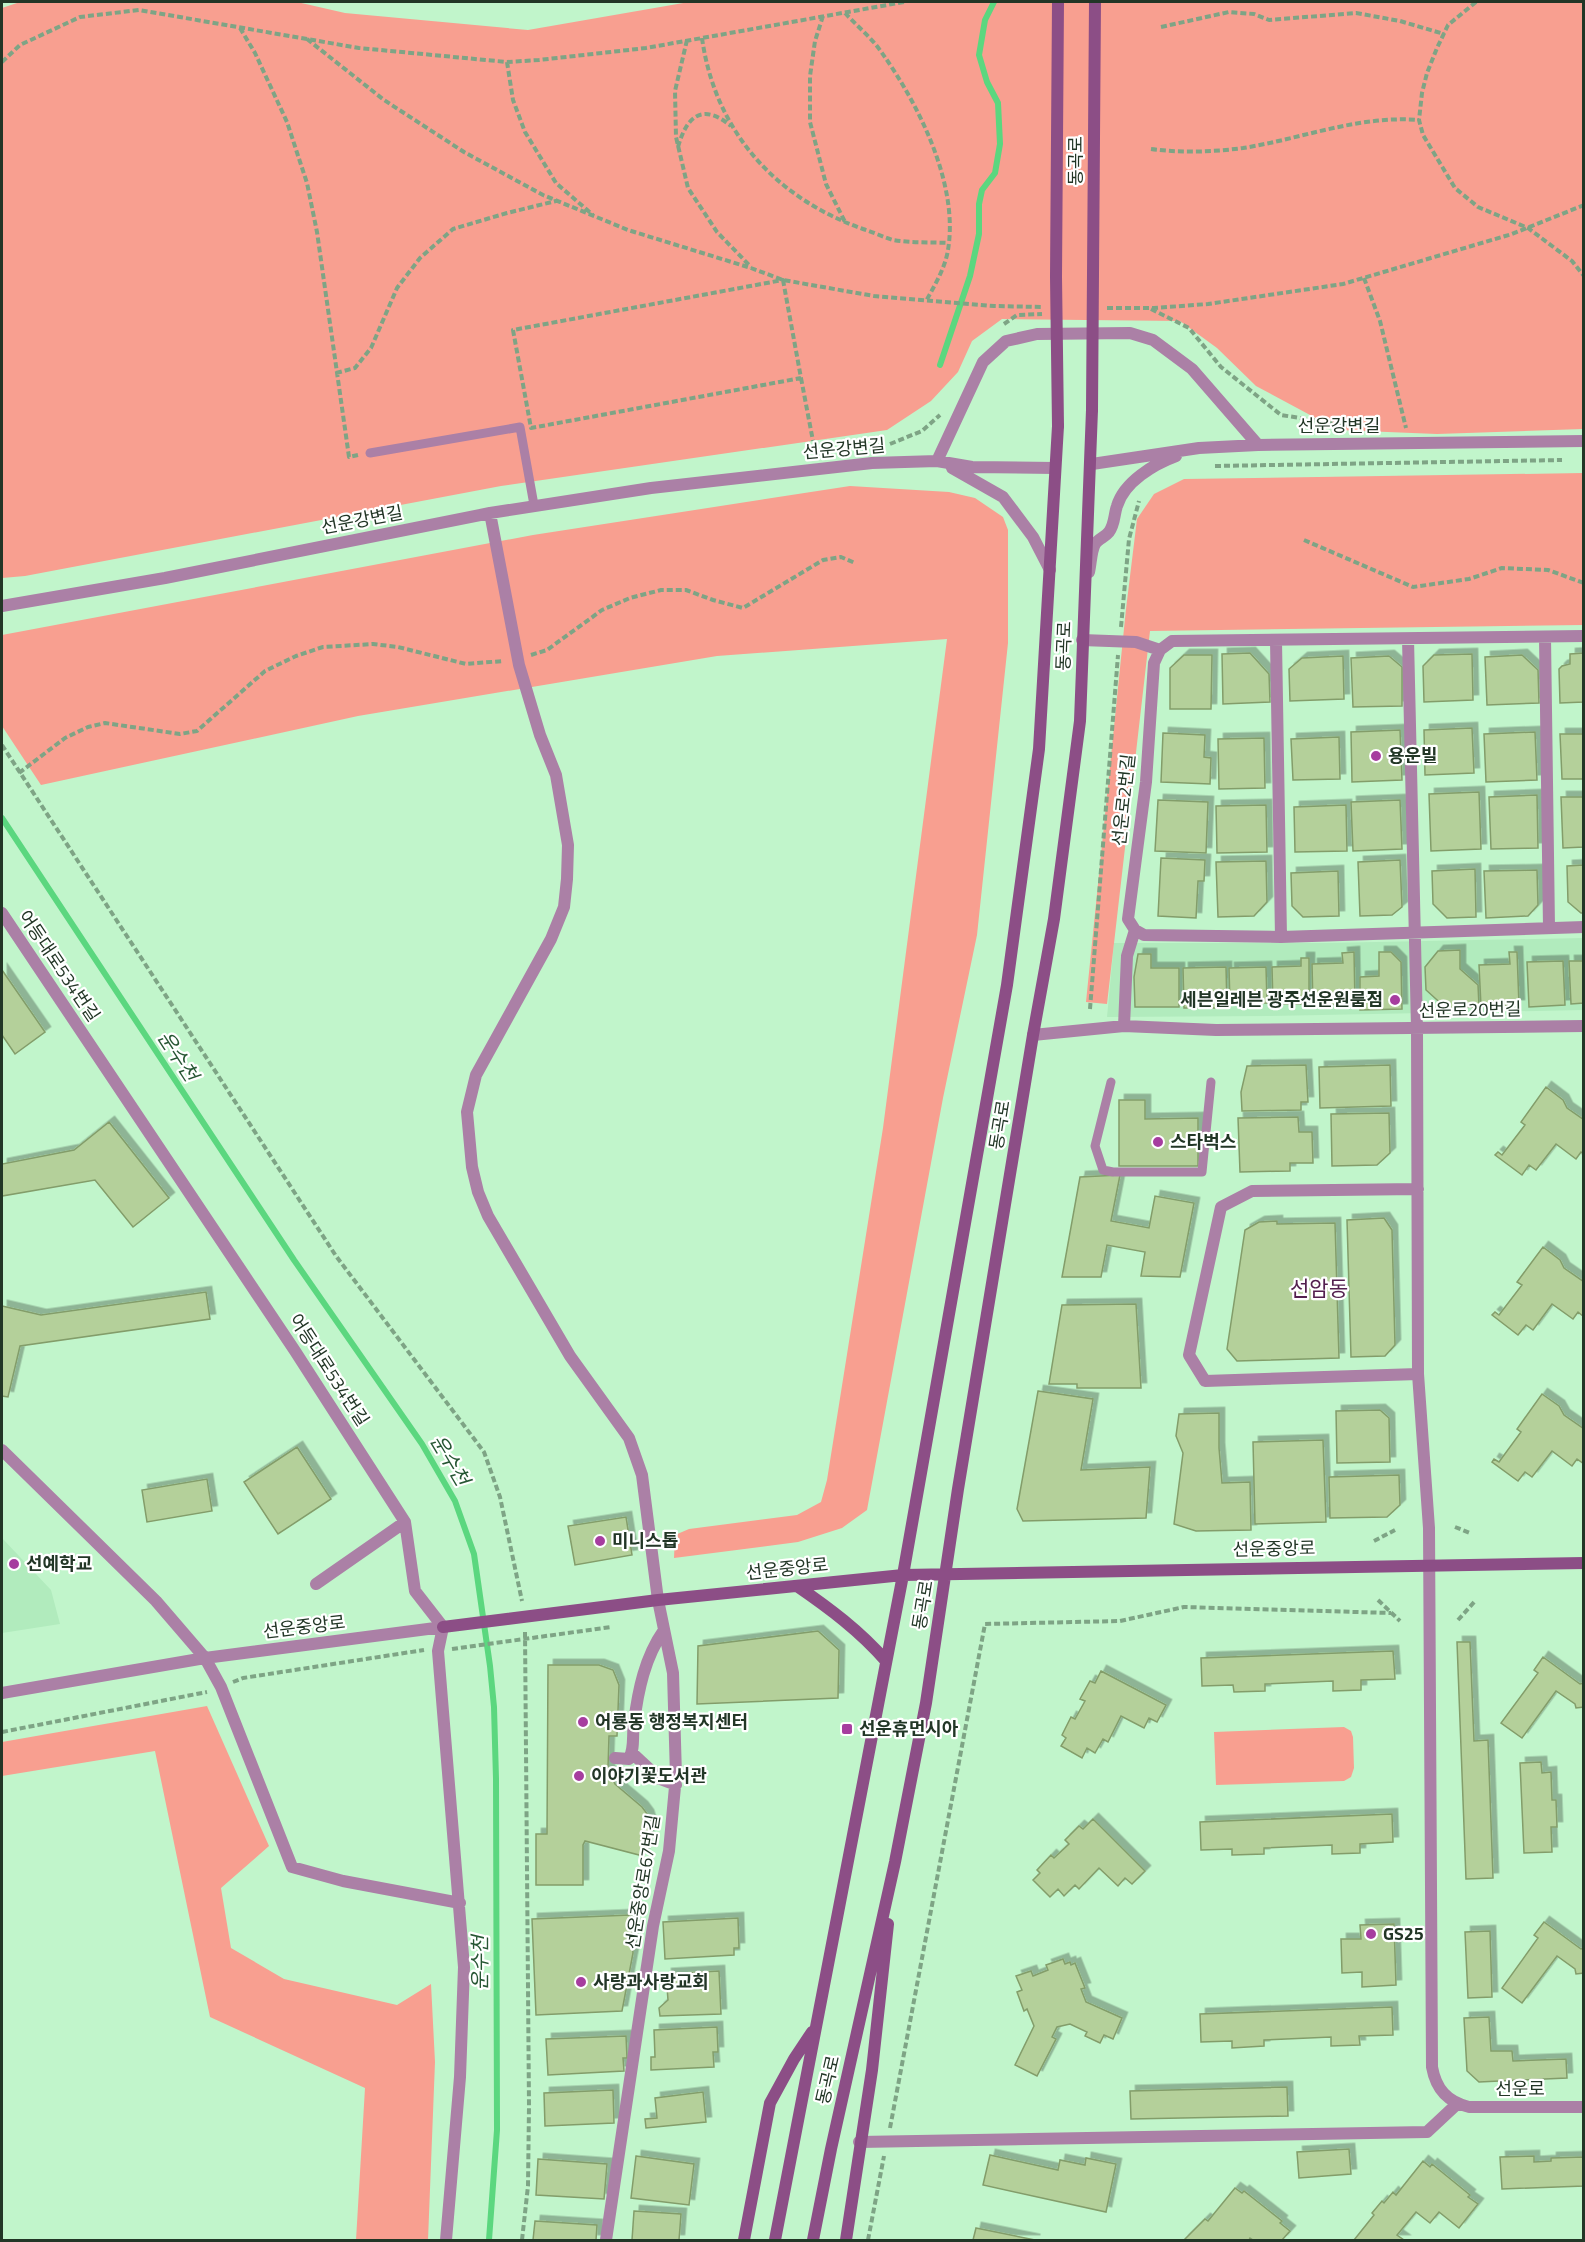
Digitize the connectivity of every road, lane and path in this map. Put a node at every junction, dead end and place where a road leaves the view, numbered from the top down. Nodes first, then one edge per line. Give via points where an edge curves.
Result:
1 (904, 2) edge
2 (1058, 2) edge
3 (1095, 2) edge
4 (1476, 2) edge
5 (845, 13) junction
6 (823, 16) junction
7 (1161, 27) dead end
8 (240, 28) junction
9 (1444, 34) junction
10 (702, 38) junction
11 (307, 39) junction
12 (687, 40) junction
13 (2, 62) edge
14 (507, 62) junction
15 (1419, 120) junction
16 (734, 128) junction
17 (678, 148) junction
18 (1151, 149) dead end
19 (556, 201) junction
20 (1584, 205) edge
21 (596, 217) junction
22 (845, 222) junction
23 (1528, 228) junction
24 (948, 243) junction
25 (751, 268) junction
26 (1584, 276) edge
27 (1364, 278) junction
28 (783, 280) junction
29 (926, 301) junction
30 (1053, 307) dead end
31 (1101, 308) dead end
32 (336, 372) junction
33 (801, 378) junction
34 (813, 441) dead end
35 (1584, 441) edge
36 (1410, 444) junction
37 (1258, 445) junction
38 (1199, 448) junction
39 (370, 453) joint
40 (1572, 460) dead end
41 (938, 461) junction
42 (1092, 464) junction
43 (1204, 466) dead end
44 (1055, 468) junction
45 (1141, 494) dead end
46 (534, 505) junction
47 (490, 513) junction
48 (1304, 540) dead end
49 (855, 563) dead end
50 (1050, 570) junction
51 (1584, 583) edge
52 (1084, 601) junction
53 (2, 606) edge
54 (1584, 636) edge
55 (1545, 637) junction
56 (1408, 639) junction
57 (1082, 640) junction
58 (1119, 641) junction
59 (1276, 641) junction
60 (1160, 650) junction
61 (501, 651) dead end
62 (538, 654) dead end
63 (20, 773) dead end
64 (2, 913) edge
65 (1549, 927) junction
66 (1584, 927) edge
67 (1135, 930) junction
68 (1415, 932) junction
69 (1281, 937) junction
70 (1090, 1009) dead end
71 (1124, 1026) junction
72 (1584, 1026) edge
73 (1417, 1028) junction
74 (1033, 1035) junction
75 (1111, 1082) dead end
76 (1211, 1082) dead end
77 (1418, 1189) junction
78 (1418, 1374) junction
79 (2, 1450) edge
80 (405, 1522) junction
81 (1455, 1527) dead end
82 (1395, 1530) dead end
83 (1470, 1533) dead end
84 (1374, 1541) dead end
85 (1584, 1563) edge
86 (1429, 1564) junction
87 (946, 1574) junction
88 (903, 1575) junction
89 (316, 1584) dead end
90 (797, 1586) junction
91 (658, 1600) junction
92 (1378, 1600) dead end
93 (1476, 1600) dead end
94 (1391, 1613) junction
95 (1458, 1620) dead end
96 (1400, 1621) dead end
97 (448, 1626) junction
98 (611, 1627) dead end
99 (664, 1630) junction
100 (446, 1650) dead end
101 (205, 1658) junction
102 (886, 1660) junction
103 (2, 1693) edge
104 (632, 1753) junction
105 (615, 1758) dead end
106 (676, 1785) junction
107 (895, 1862) junction
108 (460, 1903) junction
109 (816, 2026) junction
110 (1457, 2104) junction
111 (1584, 2107) edge
112 (859, 2142) junction
113 (887, 2142) junction
114 (446, 2241) edge
115 (606, 2241) edge
116 (744, 2241) edge
117 (775, 2241) edge
118 (813, 2241) edge
119 (846, 2241) edge
120 (868, 2241) edge

1 - 5 path
2 - 44 main road, 동곡로, bridge
3 - 42 main road, 동곡로, bridge
4 - 9 path via 1448,25
5 - 6 path
5 - 24 path via 882,52 915,108 939,162 949,213
6 - 10 path
6 - 22 path via 810,76 810,122 826,184
7 - 9 path via 1229,12 1269,20 1356,13
8 - 11 path
8 - 13 path via 139,10 80,17 20,45
8 - 32 path via 287,122 307,183
9 - 15 path via 1427,73
10 - 12 path
10 - 16 path via 706,66
11 - 14 path via 359,48
11 - 19 path via 384,100 464,152
12 - 14 path
12 - 17 path via 675,91
14 - 21 path via 513,100 525,132 556,183
15 - 18 path via 1381,120 1242,148 1173,152
15 - 23 path via 1423,135 1455,188 1478,207
16 - 17 path via 718,116 704,113 690,121
16 - 22 path via 742,143 786,189
17 - 25 path via 688,188 717,232
19 - 21 path
19 - 32 path via 453,230 420,258 397,288 371,348 355,368
20 - 23 path
21 - 25 path
22 - 24 path via 894,240
23 - 26 path via 1572,261
23 - 27 path
24 - 29 path via 939,278
25 - 28 path
27 - 31 path via 1208,303
27 - 36 path via 1380,321
28 - 29 path
28 - 33 path
28 - 33 path via 513,330 515,341 531,428
29 - 30 path
32 - 39 path via 349,457
33 - 34 path
35 - 36 street, 선운강변길
36 - 37 street, 선운강변길
37 - 38 street, 선운강변길
37 - 41 street via 1192,369 1153,340 1130,333 1037,334 1006,341 983,362
38 - 42 street
38 - 52 street via 1143,472 1127,490 1117,505 1109,532 1095,544
39 - 46 lane via 520,427
40 - 43 path
41 - 44 street, 선운강변길 via 972,467
41 - 46 street, 선운강변길 via 873,463
41 - 50 street via 1003,497 1033,537
42 - 52 main road, 동곡로
44 - 50 main road, 동곡로
45 - 58 path via 1129,539
46 - 47 street, 선운강변길
47 - 53 street, 선운강변길 via 165,578
47 - 91 street, 선운중앙로67번길 via 519,665 556,775 568,845 564,907 552,939 477,1074 467,1112 472,1167 488,1216 570,1356 629,1438 642,1474
48 - 51 path via 1413,586 1469,579 1502,568 1548,570
49 - 62 path via 841,557 823,560 743,608 686,590 661,590 630,598 602,610
50 - 88 main road, 동곡로 via 1039,749 1007,985
52 - 57 main road, 동곡로
54 - 55 street
55 - 56 street
55 - 65 street
56 - 59 street
56 - 68 street
57 - 58 street
57 - 74 main road, 동곡로 via 1080,721 1054,919
58 - 60 street
58 - 70 path
59 - 60 street via 1172,641
59 - 69 street
60 - 67 street, 선운로2번길 via 1154,663 1146,782 1128,920
61 - 63 path via 502,662 466,664 373,644 323,647 265,671 197,730 180,734 105,723 88,727 65,738
64 - 80 street, 어등대로534번길
65 - 66 street
65 - 68 street
67 - 69 street via 1144,935
67 - 71 street via 1127,956
68 - 69 street
68 - 73 street
71 - 73 street, 선운로20번길 via 1216,1030
71 - 74 street, 선운로20번길
72 - 73 street, 선운로20번길
73 - 77 street
74 - 87 main road, 동곡로
75 - 76 lane via 1095,1146 1103,1170 1113,1172 1202,1172
77 - 78 street
77 - 78 street via 1252,1191 1221,1208 1189,1355 1205,1381
78 - 86 street
79 - 101 street via 156,1601
80 - 89 street
80 - 97 street, 어등대로534번길 via 415,1591
81 - 83 path
82 - 84 path
85 - 86 main road, 선운중앙로
86 - 87 main road, 선운중앙로
86 - 110 street via 1431,2067 1439,2089
87 - 88 main road, 선운중앙로
87 - 107 main road, 동곡로
88 - 90 main road, 선운중앙로
88 - 102 main road, 동곡로
90 - 91 main road, 선운중앙로
90 - 102 main road via 827,1606
91 - 97 main road, 선운중앙로
91 - 99 street, 선운중앙로67번길
92 - 94 path
93 - 95 path
94 - 96 path
94 - 113 path via 1184,1607 1120,1621 985,1624
97 - 101 street, 선운중앙로
97 - 108 street via 438,1650
98 - 100 path
99 - 104 street via 640,1683
99 - 106 street, 선운중앙로67번길 via 673,1673
101 - 103 street, 선운중앙로
101 - 108 street via 221,1687 292,1867 343,1881
102 - 109 main road, 동곡로
104 - 105 street via 629,1760
104 - 106 street via 660,1779
106 - 115 street, 선운중앙로67번길 via 669,1851 653,1926
107 - 112 main road via 872,2070
107 - 118 main road, 동곡로
108 - 114 street via 464,1967 460,2077
109 - 116 main road via 770,2103
109 - 117 main road, 동곡로
110 - 111 street, 선운로
110 - 113 street via 1427,2132
112 - 113 street
112 - 119 main road
113 - 120 path

